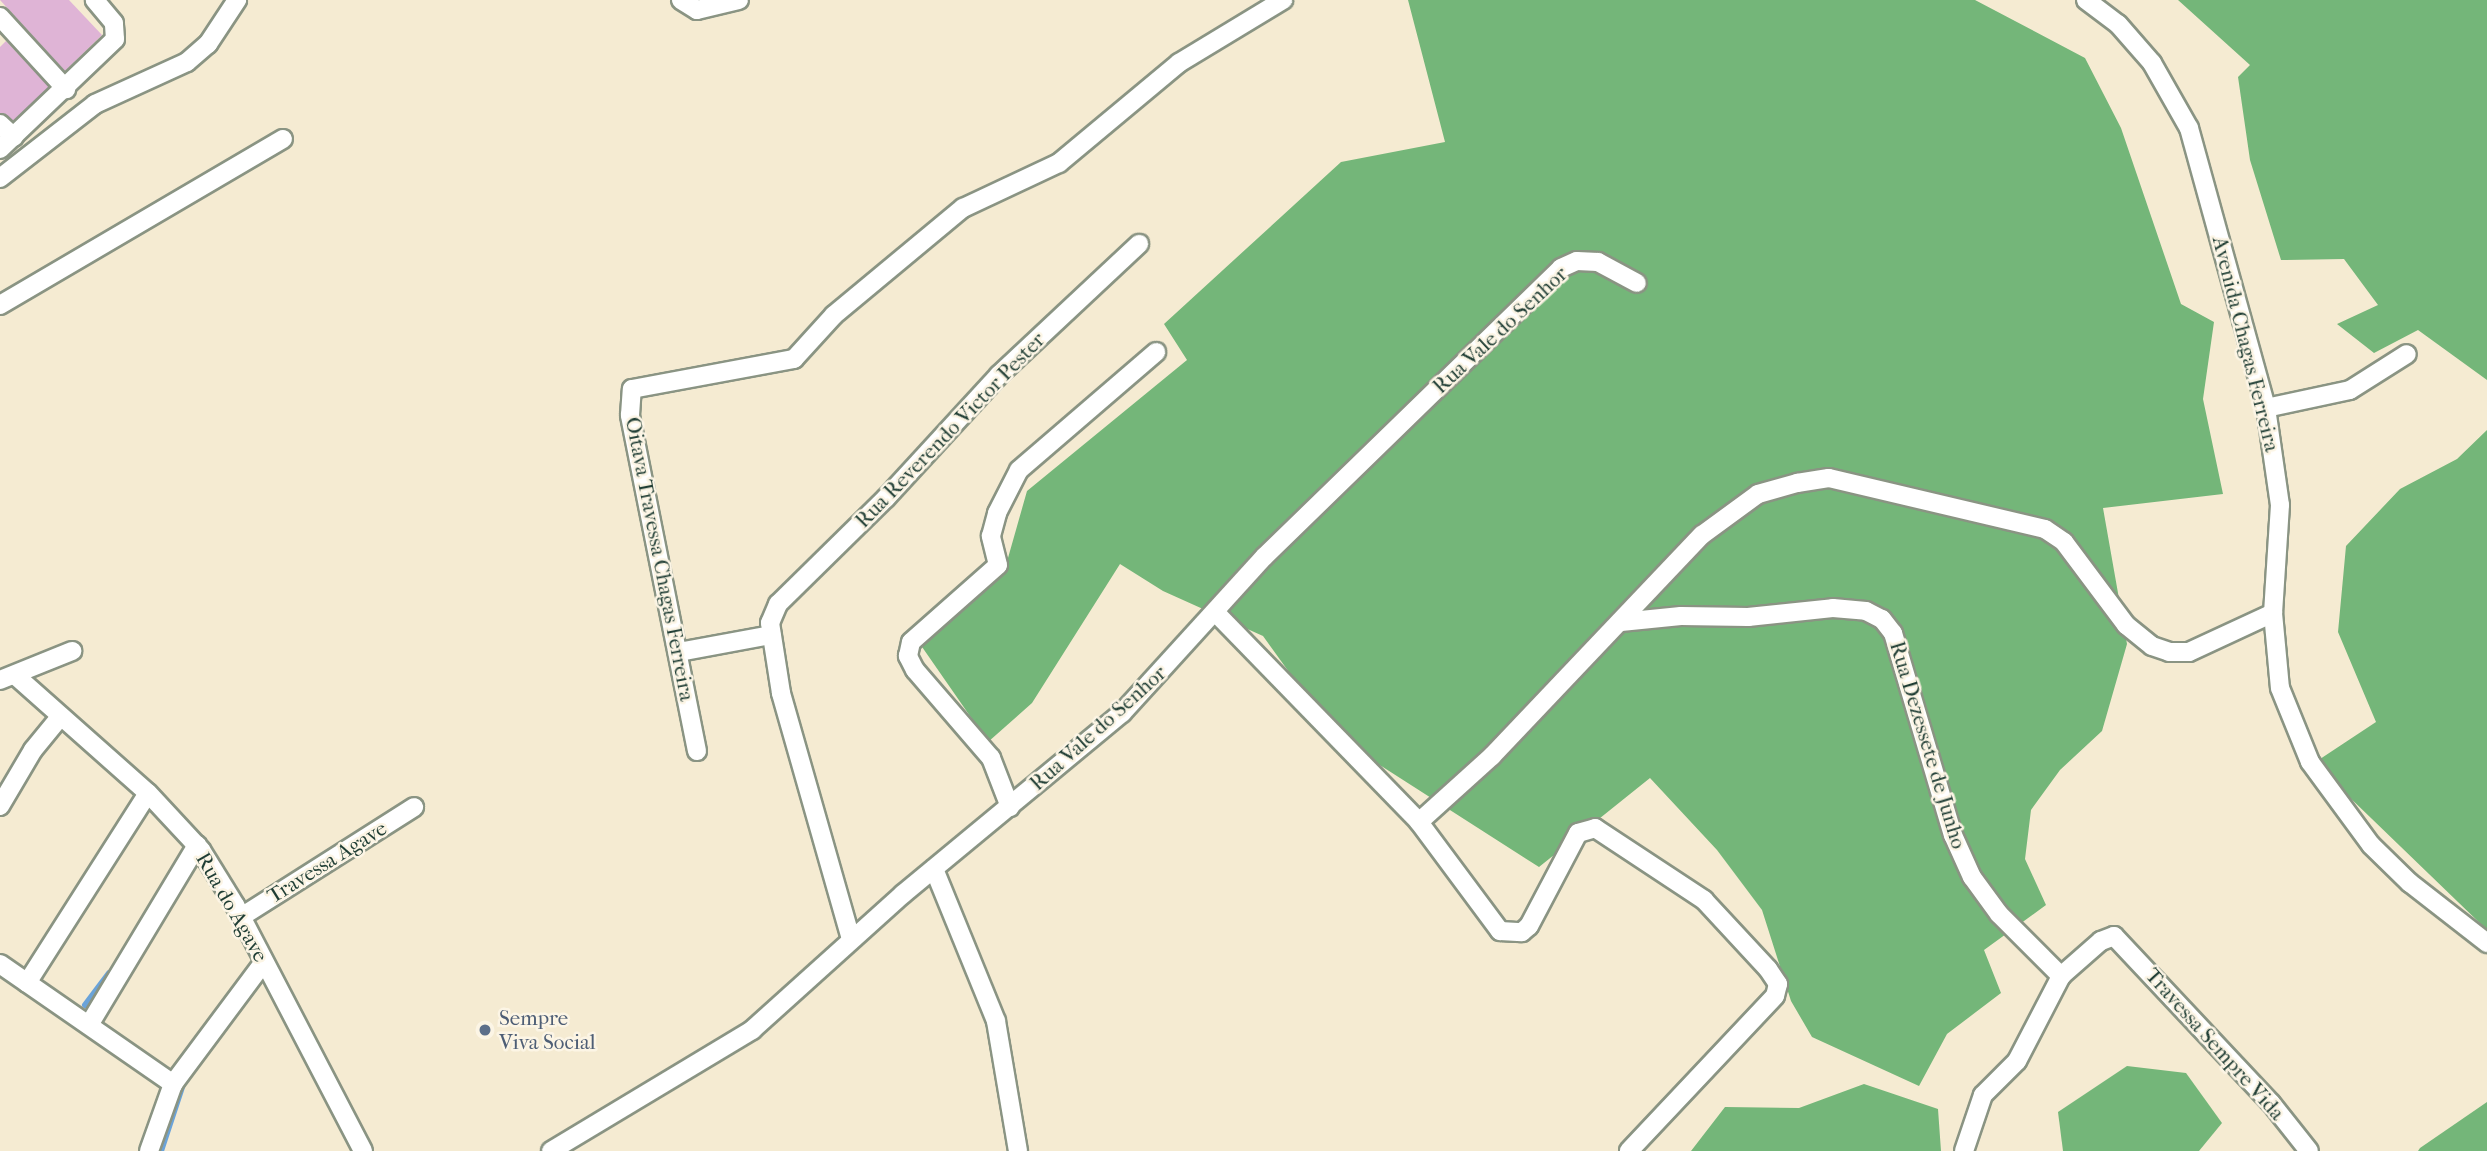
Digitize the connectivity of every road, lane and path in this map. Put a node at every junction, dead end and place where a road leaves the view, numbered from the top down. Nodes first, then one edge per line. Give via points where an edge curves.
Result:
1 (95, 0) edge
2 (237, 0) edge
3 (681, 0) edge
4 (739, 0) edge
5 (1283, 0) edge
6 (2086, 0) edge
7 (0, 17) edge
8 (66, 89) junction
9 (0, 124) edge
10 (283, 139) dead end
11 (7, 143) edge
12 (0, 178) edge
13 (1139, 244) dead end
14 (1637, 283) dead end
15 (0, 305) edge
16 (1156, 352) dead end
17 (2407, 354) dead end
18 (2266, 408) junction
19 (1216, 613) junction
20 (2273, 613) junction
21 (1621, 622) junction
22 (771, 629) junction
23 (72, 651) dead end
24 (679, 652) junction
25 (8, 678) edge
26 (60, 717) junction
27 (697, 751) dead end
28 (148, 793) junction
29 (0, 806) edge
30 (414, 807) dead end
31 (1010, 807) junction
32 (1419, 822) junction
33 (197, 845) junction
34 (934, 869) junction
35 (241, 917) junction
36 (851, 939) junction
37 (2487, 943) edge
38 (264, 962) junction
39 (0, 964) edge
40 (2061, 976) junction
41 (27, 982) junction
42 (89, 1025) junction
43 (173, 1084) junction
44 (149, 1151) edge
45 (363, 1151) edge
46 (551, 1151) edge
47 (1018, 1151) edge
48 (1629, 1151) edge
49 (1964, 1151) edge
50 (2309, 1151) edge

1 - 8 street via 114,23 115,39
2 - 12 street via 208,44 187,62 95,104
3 - 4 street via 697,10
5 - 24 street, Oitava Travessa Chagas Ferreira via 1179,63 1059,163 963,208 849,302 794,359 632,389 630,415
6 - 18 street, Avenida Chagas Ferreira via 2118,24 2152,63 2189,128
7 - 8 street
8 - 11 street
9 - 11 street
10 - 15 street
13 - 22 street, Rua Reverendo Victor Pester via 999,375 887,498 778,604
14 - 19 street, Rua Vale do Senhor via 1598,262 1577,261 1561,268 1264,557
16 - 31 street via 1018,470 991,536 998,565 911,642 908,656 915,670 991,758
17 - 18 street via 2350,390
18 - 20 street, Avenida Chagas Ferreira via 2280,505
19 - 31 street, Rua Vale do Senhor via 1122,713
19 - 32 street
20 - 21 street via 2189,652 2169,652 2152,646 2126,625 2064,542 2045,529 1829,478 1758,494 1732,510 1702,535
20 - 37 street, Avenida Chagas Ferreira via 2280,688 2310,762 2371,845 2410,883
21 - 32 street via 1492,757
21 - 40 street, Rua Dezessete de Junho via 1833,608 1866,611 1882,619 1893,633 1953,835 1972,877 1999,914
22 - 24 street
22 - 36 street via 781,693
23 - 25 street
24 - 27 street, Oitava Travessa Chagas Ferreira
25 - 26 street, Rua do Agave
26 - 28 street, Rua do Agave
26 - 29 street via 33,750
28 - 33 street, Rua do Agave
28 - 41 street
30 - 35 street, Travessa Agave
31 - 34 street, Rua Vale do Senhor
32 - 48 street via 1500,931 1522,933 1529,926 1578,833 1595,828 1704,900 1775,978 1775,996
33 - 35 street, Rua do Agave
33 - 42 street
34 - 36 street, Rua Vale do Senhor
34 - 47 street via 996,1021
35 - 38 street, Rua do Agave
36 - 46 street, Rua Vale do Senhor via 752,1030
38 - 43 street
38 - 45 street, Rua do Agave
39 - 41 street
40 - 49 street via 2017,1061 1983,1095
40 - 50 street, Travessa Sempre Vida via 2101,941 2119,938
41 - 42 street
42 - 43 street
43 - 44 street

